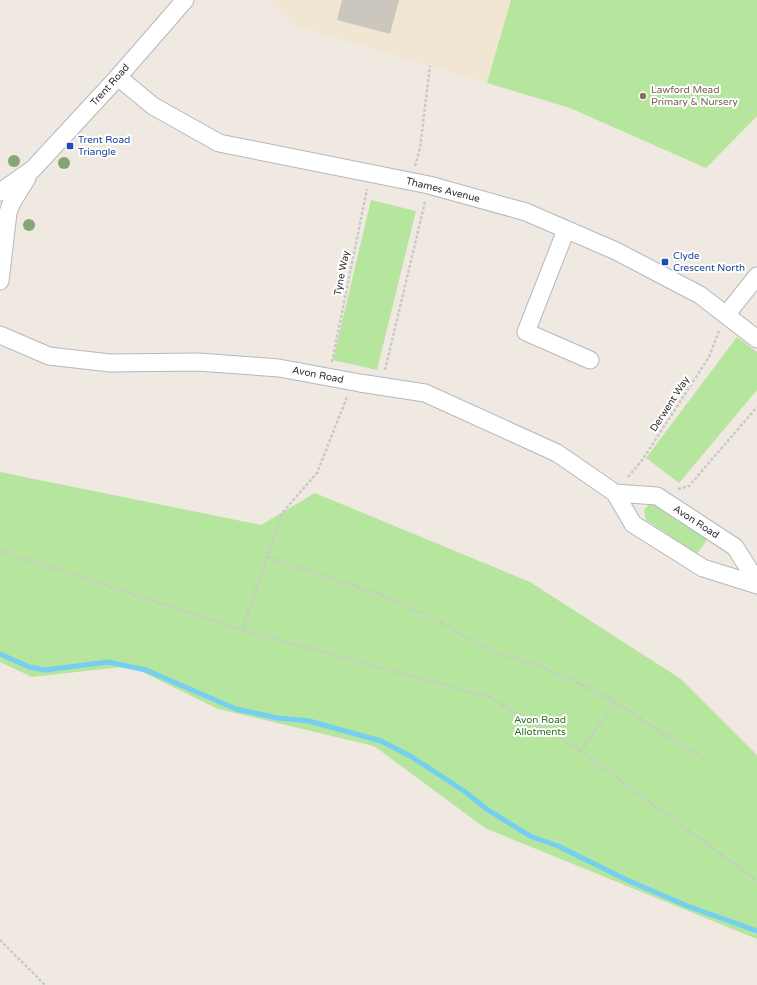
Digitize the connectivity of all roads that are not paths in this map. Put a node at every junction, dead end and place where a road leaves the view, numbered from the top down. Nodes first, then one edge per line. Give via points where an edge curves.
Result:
1 (185, 0) edge
2 (118, 76) junction
3 (33, 169) junction
4 (0, 192) edge
5 (566, 230) junction
6 (757, 276) edge
7 (0, 281) edge
8 (726, 315) junction
9 (0, 335) edge
10 (757, 339) edge
11 (590, 360) dead end
12 (615, 493) junction
13 (757, 584) edge

1 - 2 street, Trent Road
2 - 3 street, Trent Road
2 - 5 street, Thames Avenue via 153,106 219,143 429,186 526,212
3 - 4 street, Trent Road
3 - 7 street, Trent Road via 11,204
5 - 8 street, Thames Avenue via 616,251 693,292
5 - 11 street via 526,332
6 - 8 street
8 - 10 street, Thames Avenue
9 - 12 street, Avon Road via 49,356 110,363 198,362 279,368 425,393 550,450
12 - 13 street, Avon Road via 633,524 703,568
12 - 13 street, Avon Road via 657,496 735,547

